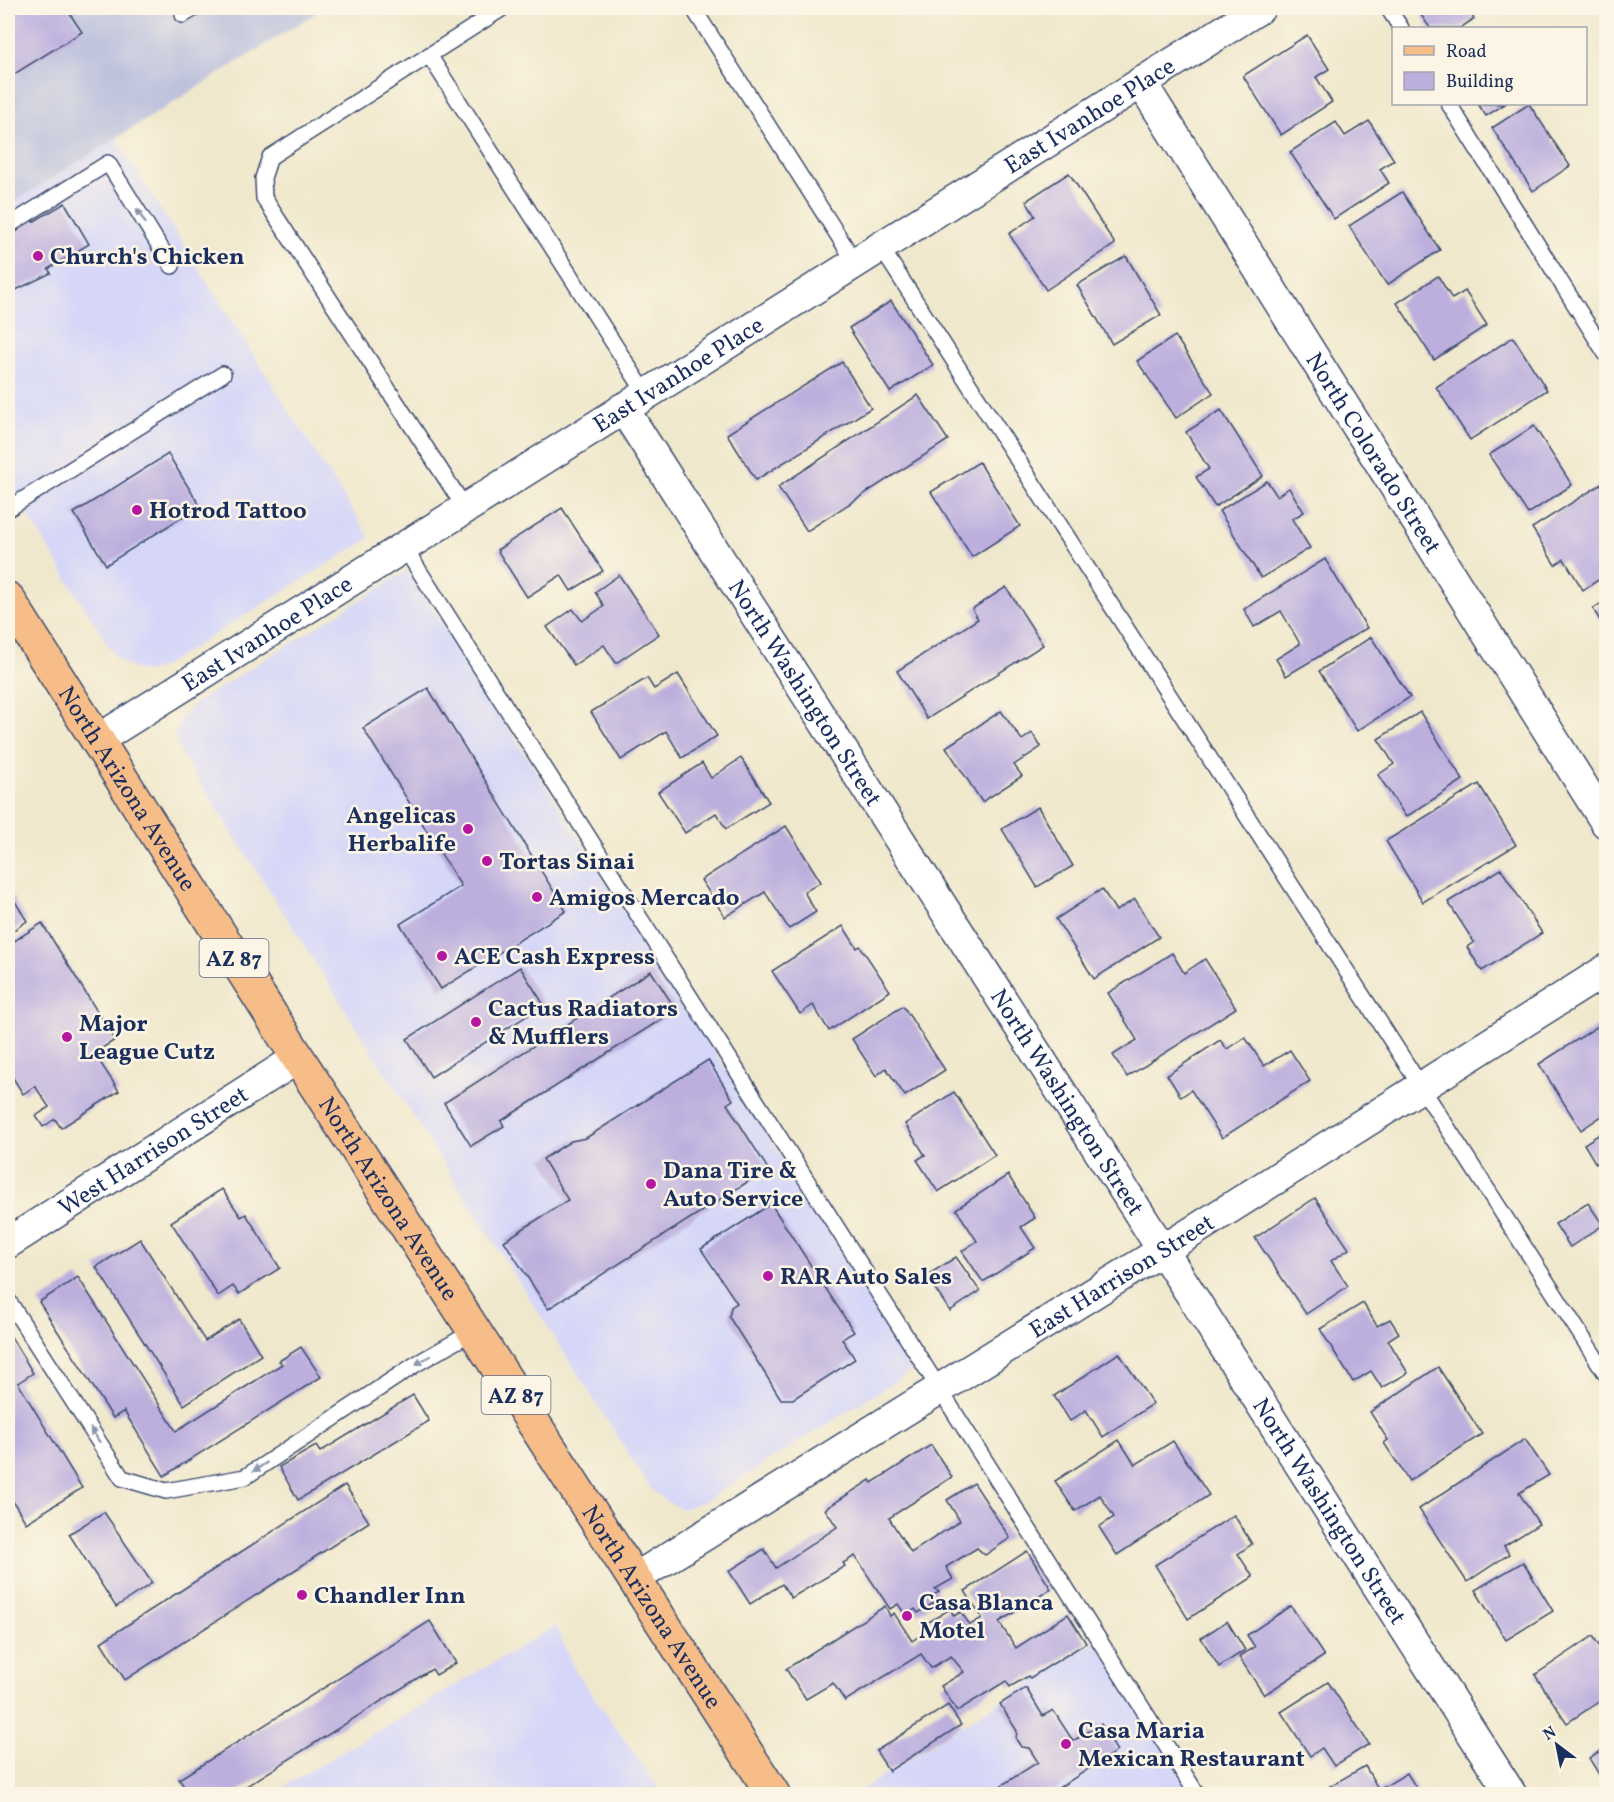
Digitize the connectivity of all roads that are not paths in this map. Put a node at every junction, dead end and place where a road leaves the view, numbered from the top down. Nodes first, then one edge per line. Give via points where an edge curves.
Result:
1 (502, 8) edge
2 (693, 8) edge
3 (1260, 8) edge
4 (1388, 8) edge
5 (1400, 27) edge
6 (429, 55) junction
7 (1141, 82) junction
8 (1450, 105) edge
9 (8, 226) edge
10 (880, 246) junction
11 (855, 262) junction
12 (172, 266) dead end
13 (1606, 354) edge
14 (223, 374) dead end
15 (635, 401) junction
16 (465, 508) junction
17 (8, 509) edge
18 (404, 547) junction
19 (8, 599) edge
20 (96, 741) junction
21 (1606, 823) edge
22 (1606, 970) edge
23 (298, 1058) junction
24 (1421, 1087) junction
25 (8, 1243) edge
26 (1162, 1251) junction
27 (8, 1300) edge
28 (474, 1331) junction
29 (1606, 1374) edge
30 (940, 1389) junction
31 (634, 1579) junction
32 (773, 1794) edge
33 (1197, 1794) edge
34 (1511, 1794) edge

1 - 6 lane
2 - 11 lane
3 - 7 street, East Ivanhoe Place
4 - 5 lane
6 - 15 lane
6 - 16 lane via 270,157 263,178 264,198
7 - 10 street, East Ivanhoe Place
7 - 21 street, North Colorado Street
8 - 13 lane
12 -> 9 lane via 108,163
10 - 11 street, East Ivanhoe Place
10 - 24 lane
11 - 15 street, East Ivanhoe Place
14 - 17 lane
15 - 16 street, East Ivanhoe Place
15 - 26 street, North Washington Street
16 - 18 street, East Ivanhoe Place
18 - 20 street, East Ivanhoe Place
18 - 30 lane
19 - 20 main road, North Arizona Avenue / AZ 87
20 - 23 main road, North Arizona Avenue / AZ 87
22 - 24 street, East Harrison Street
23 - 25 street, West Harrison Street
23 - 28 main road, North Arizona Avenue / AZ 87
24 - 26 street, East Harrison Street
24 - 29 lane
26 - 30 street, East Harrison Street
26 - 34 street, North Washington Street
28 -> 27 lane via 416,1364 245,1477 166,1491 122,1478
28 - 31 main road, North Arizona Avenue / AZ 87
30 - 31 street, East Harrison Street
30 - 33 lane
31 - 32 main road, North Arizona Avenue / AZ 87

